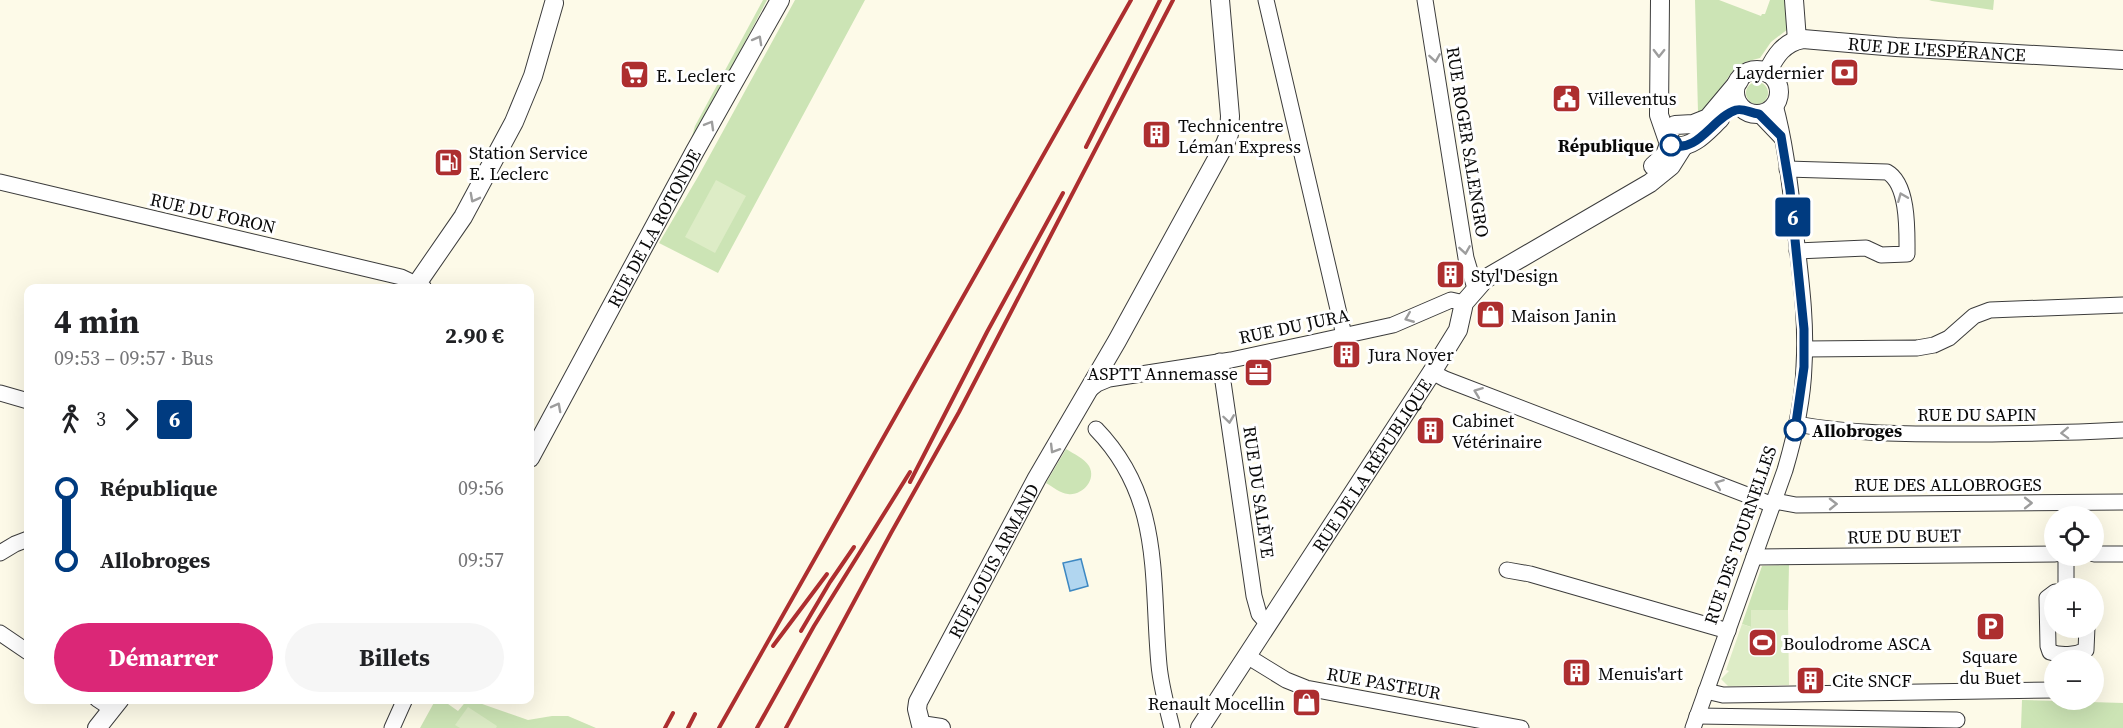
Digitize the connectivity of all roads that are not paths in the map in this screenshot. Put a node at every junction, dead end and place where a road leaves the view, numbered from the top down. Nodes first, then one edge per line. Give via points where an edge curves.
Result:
1 (780, 0) edge
2 (1220, 0) edge
3 (1266, 0) edge
4 (1425, 0) edge
5 (1660, 0) edge
6 (1794, 0) edge
7 (550, 1) edge
8 (1797, 40) junction
9 (2123, 60) edge
10 (1767, 73) junction
11 (1740, 80) junction
12 (1759, 109) junction
13 (1673, 141) junction
14 (1787, 169) junction
15 (0, 183) edge
16 (1797, 251) junction
17 (413, 284) edge
18 (420, 284) edge
19 (1469, 295) junction
20 (2123, 305) edge
21 (1344, 335) junction
22 (1116, 341) junction
23 (1805, 349) junction
24 (1220, 361) junction
25 (1432, 372) junction
26 (1127, 376) junction
27 (0, 393) edge
28 (1086, 395) junction
29 (24, 400) edge
30 (1796, 424) junction
31 (1096, 429) dead end
32 (2123, 430) edge
33 (534, 452) edge
34 (2123, 502) edge
35 (1774, 503) junction
36 (24, 541) edge
37 (0, 553) edge
38 (2044, 554) edge
39 (2104, 554) edge
40 (2123, 554) edge
41 (1754, 557) junction
42 (1507, 570) dead end
43 (1268, 624) junction
44 (1728, 631) junction
45 (0, 633) edge
46 (24, 649) edge
47 (1247, 656) junction
48 (2044, 690) edge
49 (1706, 691) junction
50 (109, 704) edge
51 (402, 704) edge
52 (1956, 720) dead end
53 (394, 721) edge
54 (1695, 722) edge
55 (922, 727) edge
56 (96, 728) edge
57 (381, 728) edge
58 (941, 728) edge
59 (1172, 728) edge
60 (1200, 728) edge
61 (1521, 728) edge

33 -> 1 street, RUE DE LA ROTONDE
2 - 22 street, RUE LOUIS ARMAND via 1230,116 1227,139
3 - 21 street
4 -> 19 street, RUE ROGER SALENGRO
5 -> 13 street via 1659,115
6 - 8 street
7 -> 18 street via 501,146 463,217
8 - 9 street, RUE DE L'ESPÉRANCE
8 - 10 street via 1780,51
10 - 11 street via 1752,71
10 - 12 street via 1775,80 1778,98
11 - 12 street via 1736,96
11 - 13 street via 1708,118 1675,125
12 - 13 street via 1727,114 1695,141
12 - 14 street, RUE DES TOURNELLES via 1781,136
13 - 19 street via 1660,161 1596,213 1496,271
14 - 16 street, RUE DES TOURNELLES
16 -> 14 street via 1866,248 1879,255 1907,255 1906,209 1891,175 1885,172
15 - 17 street, RUE DU FORON via 401,277
16 - 23 street, RUE DES TOURNELLES
19 -> 21 street, RUE DU JURA via 1397,323
19 - 25 street, RUE DE LA RÉPUBLIQUE via 1458,330
20 - 23 street via 1990,310 1974,316 1946,340 1924,347
21 - 24 street, RUE DU JURA
22 - 26 street via 1115,360
22 - 28 street, RUE LOUIS ARMAND
23 - 30 street, RUE DES TOURNELLES
24 - 26 street, RUE DU JURA
24 -> 43 street, RUE DU SALÈVE via 1254,596 1260,616
35 -> 25 street, RUE DES ALLOBROGES
25 - 43 street, RUE DE LA RÉPUBLIQUE
26 - 28 street, RUE DU JURA via 1102,381
27 - 29 street
28 -> 55 street, RUE LOUIS ARMAND via 1037,478 918,702
32 -> 30 street, RUE DU SAPIN via 1909,434
30 - 35 street, RUE DES TOURNELLES
31 - 59 street via 1132,478 1148,524 1159,666
35 -> 34 street, RUE DES ALLOBROGES
35 - 41 street, RUE DES TOURNELLES
36 - 37 street
38 - 41 street, RUE DU BUET
39 - 40 street
41 - 44 street, RUE DES TOURNELLES
42 - 44 street
43 - 47 street, RUE DE LA RÉPUBLIQUE
44 - 49 street, RUE DES TOURNELLES
45 - 46 street
47 - 60 street, RUE DE LA RÉPUBLIQUE
47 - 61 street, RUE PASTEUR via 1305,688
48 - 49 street via 1723,694
49 - 54 street, RUE DES TOURNELLES
50 - 56 street
51 - 53 street
52 - 54 street
53 - 57 street
55 - 58 street

